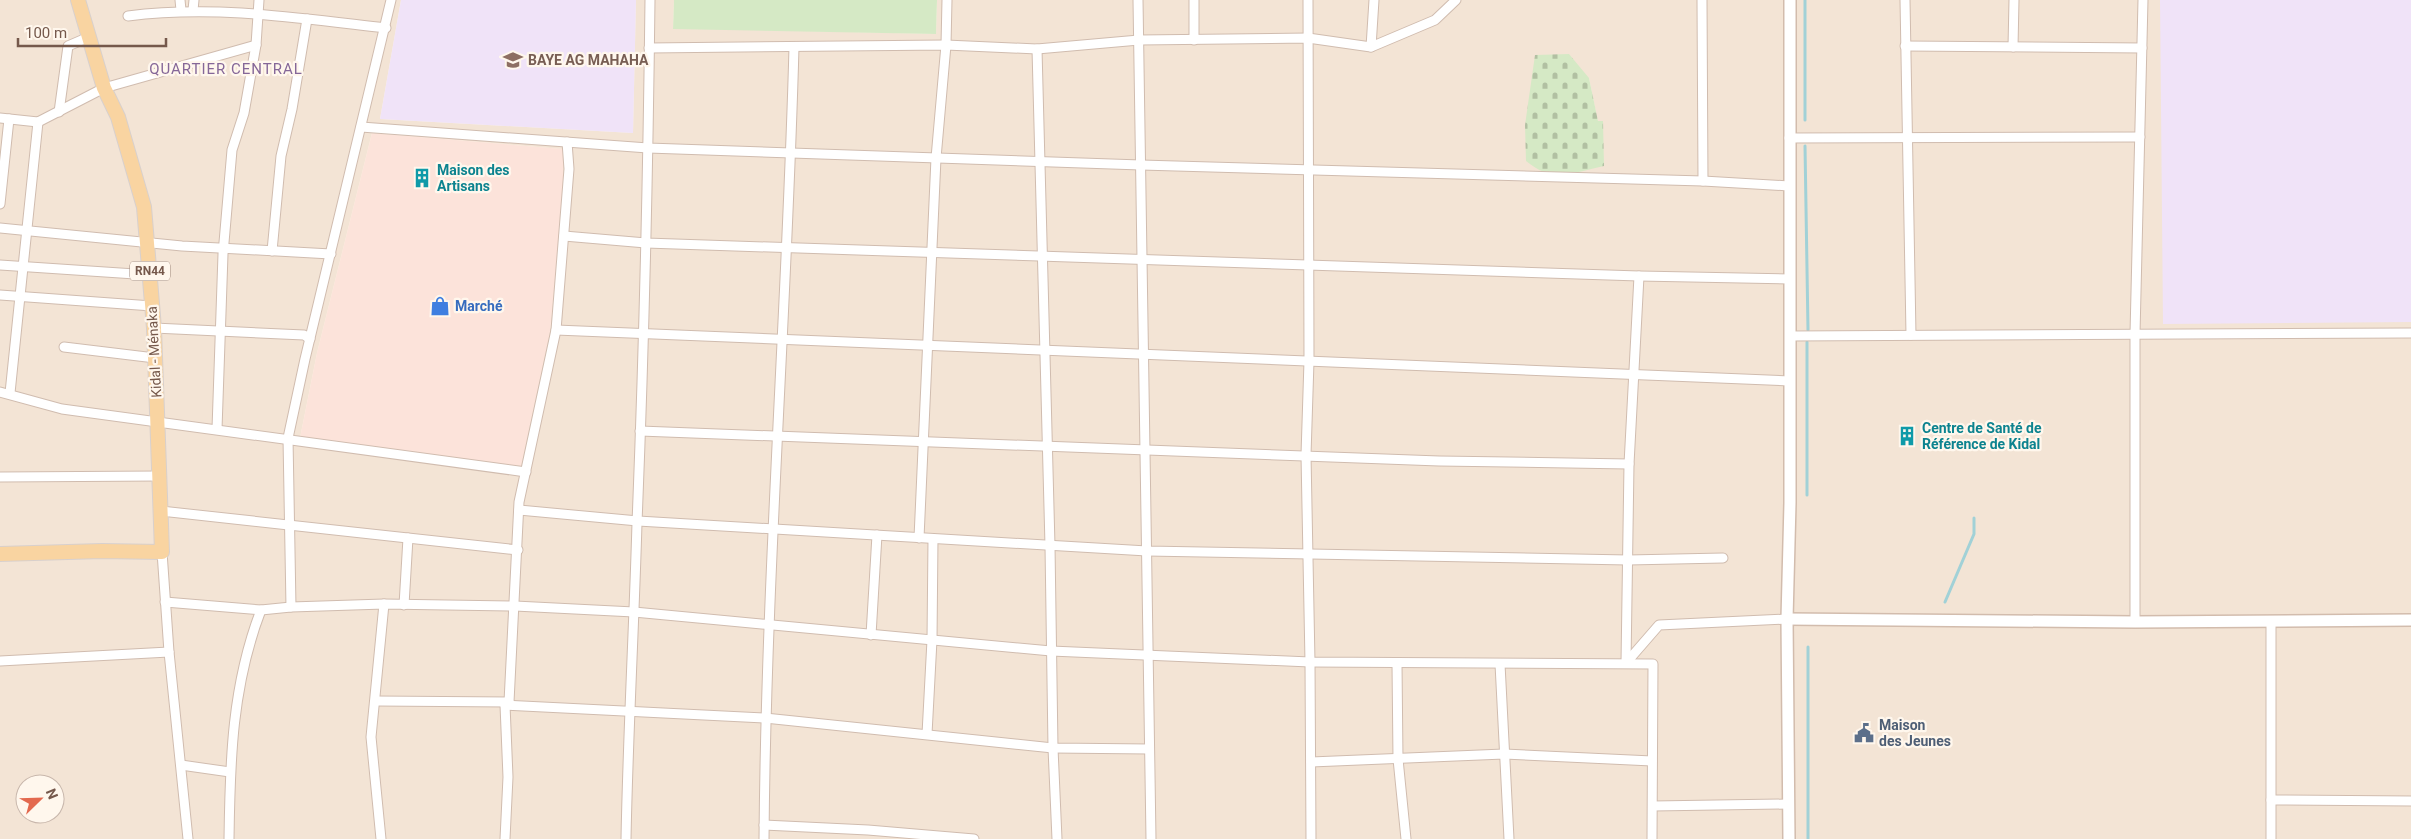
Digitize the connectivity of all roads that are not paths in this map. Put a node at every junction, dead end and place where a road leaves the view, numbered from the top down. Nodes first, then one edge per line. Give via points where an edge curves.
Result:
1 (78, 0) edge
2 (180, 0) edge
3 (194, 0) edge
4 (259, 0) edge
5 (391, 0) edge
6 (650, 0) edge
7 (947, 0) edge
8 (1138, 0) edge
9 (1194, 0) edge
10 (1308, 0) edge
11 (1374, 0) edge
12 (1456, 0) edge
13 (1702, 0) edge
14 (1790, 0) edge
15 (1905, 0) edge
16 (2014, 0) edge
17 (2143, 0) edge
18 (181, 10) junction
19 (193, 10) junction
20 (258, 14) junction
21 (128, 16) dead end
22 (307, 19) junction
23 (386, 28) junction
24 (89, 38) junction
25 (1308, 38) junction
26 (1139, 40) junction
27 (1194, 40) junction
28 (256, 45) junction
29 (946, 45) junction
30 (1905, 46) junction
31 (794, 47) junction
32 (1370, 47) junction
33 (2013, 47) junction
34 (649, 48) junction
35 (2142, 48) junction
36 (1036, 49) junction
37 (104, 88) junction
38 (59, 112) junction
39 (4, 118) edge
40 (38, 122) junction
41 (361, 127) junction
42 (1907, 137) junction
43 (2140, 137) junction
44 (1790, 138) junction
45 (567, 142) junction
46 (648, 148) junction
47 (791, 153) junction
48 (936, 158) junction
49 (1040, 162) junction
50 (1141, 165) junction
51 (1308, 170) junction
52 (1703, 181) junction
53 (1789, 186) junction
54 (0, 204) edge
55 (0, 228) edge
56 (26, 230) junction
57 (564, 236) junction
58 (147, 242) junction
59 (646, 243) junction
60 (787, 247) junction
61 (224, 248) junction
62 (272, 251) junction
63 (932, 252) junction
64 (331, 254) junction
65 (1042, 255) junction
66 (1143, 258) junction
67 (1309, 264) junction
68 (0, 265) edge
69 (23, 266) junction
70 (150, 275) junction
71 (1639, 276) junction
72 (1790, 279) junction
73 (0, 295) edge
74 (20, 296) junction
75 (152, 306) junction
76 (154, 328) junction
77 (221, 330) junction
78 (556, 330) junction
79 (2411, 333) edge
80 (2135, 334) junction
81 (643, 335) junction
82 (1911, 335) junction
83 (1790, 336) junction
84 (310, 338) junction
85 (782, 340) junction
86 (928, 346) junction
87 (64, 347) dead end
88 (1045, 351) junction
89 (1144, 355) junction
90 (155, 358) junction
91 (1309, 361) junction
92 (1634, 375) junction
93 (1790, 381) junction
94 (5, 392) edge
95 (158, 421) junction
96 (217, 429) junction
97 (640, 431) junction
98 (777, 436) junction
99 (288, 438) junction
100 (924, 442) junction
101 (1047, 447) junction
102 (1146, 450) junction
103 (1306, 455) junction
104 (1629, 464) junction
105 (526, 472) junction
106 (0, 476) edge
107 (160, 476) junction
108 (519, 510) junction
109 (161, 511) junction
110 (638, 521) junction
111 (290, 526) junction
112 (772, 529) junction
113 (877, 535) junction
114 (408, 538) junction
115 (919, 538) junction
116 (933, 539) junction
117 (1050, 546) junction
118 (518, 550) junction
119 (162, 552) junction
120 (1148, 552) junction
121 (0, 554) edge
122 (1306, 555) junction
123 (1723, 558) dead end
124 (1628, 560) junction
125 (165, 602) junction
126 (384, 604) junction
127 (404, 604) junction
128 (515, 606) junction
129 (291, 607) junction
130 (261, 610) junction
131 (634, 612) junction
132 (1787, 619) junction
133 (2411, 620) edge
134 (2272, 621) junction
135 (2135, 622) junction
136 (770, 625) junction
137 (871, 635) junction
138 (932, 640) junction
139 (1051, 650) junction
140 (169, 652) junction
141 (1149, 655) junction
142 (0, 661) edge
143 (1310, 662) junction
144 (1626, 663) junction
145 (1397, 664) junction
146 (1500, 664) junction
147 (376, 701) junction
148 (508, 703) junction
149 (628, 711) junction
150 (765, 718) junction
151 (927, 734) junction
152 (1053, 748) junction
153 (1149, 749) junction
154 (1504, 754) junction
155 (1398, 759) junction
156 (1652, 761) junction
157 (1311, 762) junction
158 (181, 765) junction
159 (230, 772) junction
160 (2271, 800) junction
161 (2411, 801) edge
162 (1788, 804) junction
163 (1653, 806) junction
164 (764, 825) junction
165 (922, 837) edge
166 (188, 839) edge
167 (229, 839) edge
168 (381, 839) edge
169 (505, 839) edge
170 (626, 839) edge
171 (764, 839) edge
172 (974, 839) edge
173 (1057, 839) edge
174 (1151, 839) edge
175 (1311, 839) edge
176 (1406, 839) edge
177 (1508, 839) edge
178 (1652, 839) edge
179 (1788, 839) edge
180 (2271, 839) edge

1 - 24 main road, Kidal - Ménaka / RN44
2 - 18 street
3 - 19 street
4 - 20 street
5 - 23 street
6 - 34 street
7 - 29 street
8 - 26 street
9 - 27 street
10 - 25 street
11 - 32 street
12 - 32 street via 1435,20
13 - 52 street
14 - 44 street
15 - 30 street
16 - 33 street
17 - 35 street
18 - 19 street
18 - 21 street
19 - 20 street
20 - 22 street
20 - 28 street
22 - 23 street
22 - 62 street via 281,156
23 - 41 street
24 - 37 main road, Kidal - Ménaka / RN44
24 - 38 street via 68,46
25 - 27 street
25 - 32 street
25 - 51 street
26 - 27 street
26 - 36 street
26 - 50 street
28 - 37 street
28 - 61 street via 244,114 232,150
29 - 31 street
29 - 36 street
29 - 48 street
30 - 33 street
30 - 42 street
31 - 34 street
31 - 47 street
33 - 35 street
34 - 46 street
35 - 43 street
36 - 49 street
37 - 38 street
37 - 58 main road, Kidal - Ménaka / RN44 via 118,117 144,208
38 - 40 street
39 - 40 street
39 - 54 street
40 - 56 street
41 - 45 street
41 - 64 street
42 - 43 street
42 - 44 street
42 - 82 street
43 - 80 street
44 - 53 street
45 - 46 street
45 - 57 street via 569,169
46 - 47 street
46 - 59 street
47 - 48 street
47 - 60 street
48 - 49 street
48 - 63 street
49 - 50 street
49 - 65 street
50 - 51 street
50 - 66 street
51 - 52 street
51 - 67 street
52 - 53 street
53 - 72 street
55 - 56 street
56 - 58 street
56 - 69 street
57 - 59 street
57 - 78 street
58 - 61 street
58 - 70 main road, Kidal - Ménaka / RN44
59 - 60 street
59 - 81 street
60 - 63 street
60 - 85 street
61 - 62 street
61 - 77 street
62 - 64 street
63 - 65 street
63 - 86 street
64 - 84 street
65 - 66 street
65 - 88 street
66 - 67 street
66 - 89 street
67 - 71 street
67 - 91 street
68 - 69 street
69 - 70 street
69 - 74 street
70 - 75 main road, Kidal - Ménaka / RN44
71 - 72 street
71 - 92 street
72 - 83 street
73 - 74 street
74 - 75 street
74 - 94 street
75 - 76 main road, Kidal - Ménaka / RN44
76 - 77 street
76 - 90 main road, Kidal - Ménaka / RN44
77 - 84 street
77 - 96 street
78 - 81 street
78 - 105 street
79 - 80 street
80 - 82 street
80 - 135 street
81 - 85 street
81 - 97 street
82 - 83 street
83 - 93 street
84 - 99 street
85 - 86 street
85 - 98 street
86 - 88 street
86 - 100 street
87 - 90 street
88 - 89 street
88 - 101 street
89 - 91 street
89 - 102 street
90 - 95 main road, Kidal - Ménaka / RN44
91 - 92 street
91 - 103 street
92 - 93 street
92 - 104 street
93 - 132 street
94 - 95 street via 62,408
95 - 96 street
95 - 107 main road, Kidal - Ménaka / RN44
96 - 99 street
97 - 98 street
97 - 110 street
98 - 100 street
98 - 112 street
99 - 105 street
99 - 111 street
100 - 101 street
100 - 115 street
101 - 102 street
101 - 117 street
102 - 103 street
102 - 120 street
103 - 104 street
103 - 122 street
104 - 124 street
105 - 108 street
106 - 107 street
107 - 109 main road, Kidal - Ménaka / RN44
108 - 110 street
108 - 118 street
109 - 111 street
109 - 119 main road, Kidal - Ménaka / RN44
110 - 112 street
110 - 131 street
111 - 114 street
111 - 129 street
112 - 113 street
112 - 136 street
113 - 115 street
113 - 137 street
114 - 118 street
114 - 127 street
115 - 116 street
116 - 117 street
116 - 138 street
117 - 120 street
117 - 139 street
118 - 128 street
119 - 121 main road
119 - 125 street
120 - 122 street
120 - 141 street
122 - 124 street
122 - 143 street
123 - 124 street
124 - 144 street
125 - 130 street
125 - 140 street
126 - 127 street
126 - 129 street
126 - 147 street
127 - 128 street
128 - 131 street
128 - 148 street
129 - 130 street
130 - 159 street via 239,680
131 - 136 street
131 - 149 street
132 - 135 street
132 - 144 street via 1659,625
132 - 162 street
133 - 134 street
134 - 135 street
134 - 160 street
136 - 137 street
136 - 150 street
137 - 138 street
138 - 139 street
138 - 151 street
139 - 141 street
139 - 152 street
140 - 142 street
140 - 158 street
141 - 143 street
141 - 153 street
143 - 145 street
143 - 157 street
144 - 146 street
144 - 156 street via 1653,664
145 - 146 street
145 - 155 street
146 - 154 street
147 - 148 street
147 - 168 street via 371,737
148 - 149 street
148 - 169 street
149 - 150 street
149 - 170 street
150 - 151 street
150 - 164 street
151 - 152 street
152 - 153 street
152 - 173 street
153 - 174 street
154 - 155 street
154 - 156 street
154 - 177 street
155 - 157 street
155 - 176 street
156 - 163 street
157 - 175 street
158 - 159 street
158 - 166 street
159 - 167 street
160 - 161 street
160 - 180 street
162 - 163 street
162 - 179 street
163 - 178 street
164 - 165 street
164 - 171 street
165 - 172 street

